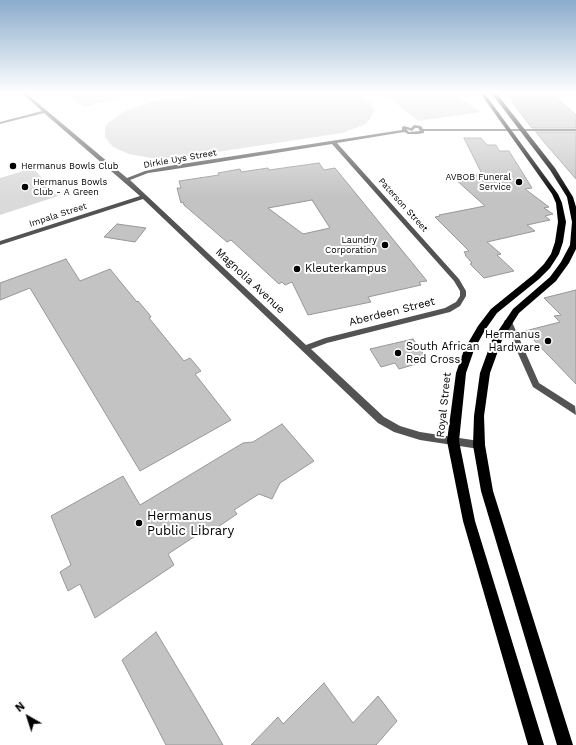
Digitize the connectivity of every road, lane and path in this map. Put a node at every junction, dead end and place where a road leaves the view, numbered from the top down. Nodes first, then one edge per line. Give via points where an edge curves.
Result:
1 (66, 129) edge
2 (422, 130) joint
3 (508, 130) junction
4 (520, 130) junction
5 (576, 130) edge
6 (404, 131) joint
7 (334, 143) junction
8 (126, 180) junction
9 (144, 197) junction
10 (0, 243) edge
11 (575, 245) edge
12 (457, 280) joint
13 (508, 322) junction
14 (304, 349) junction
15 (576, 412) edge
16 (454, 441) junction
17 (479, 445) junction
18 (536, 745) edge
19 (565, 745) edge

1 - 8 street, Magnolia Avenue
2 - 3 street, Dirkie Uys Street
2 - 6 street, Dirkie Uys Street via 413,134
3 - 4 street, Dirkie Uys Street
3 - 16 main road, Royal Street via 555,194 561,212 562,232 555,254 547,266 494,311 469,350 458,386
4 - 5 street, Dirkie Uys Street
4 - 11 main road via 570,196 576,222
6 - 7 street, Dirkie Uys Street
7 - 8 street, Dirkie Uys Street via 164,168
7 - 12 street, Paterson Street
8 - 9 street, Magnolia Avenue
9 - 10 street, Impala Street
9 - 14 street, Magnolia Avenue
11 - 13 main road via 568,259 552,279 525,302
12 - 14 street, Aberdeen Street via 463,296 453,308 325,341
13 - 15 street via 536,385
13 - 17 main road via 490,356 485,373 479,416
14 - 16 street, Magnolia Avenue via 389,425 420,436
16 - 17 street, Magnolia Avenue
16 - 18 main road, Royal Street via 469,521
17 - 19 main road via 487,491

